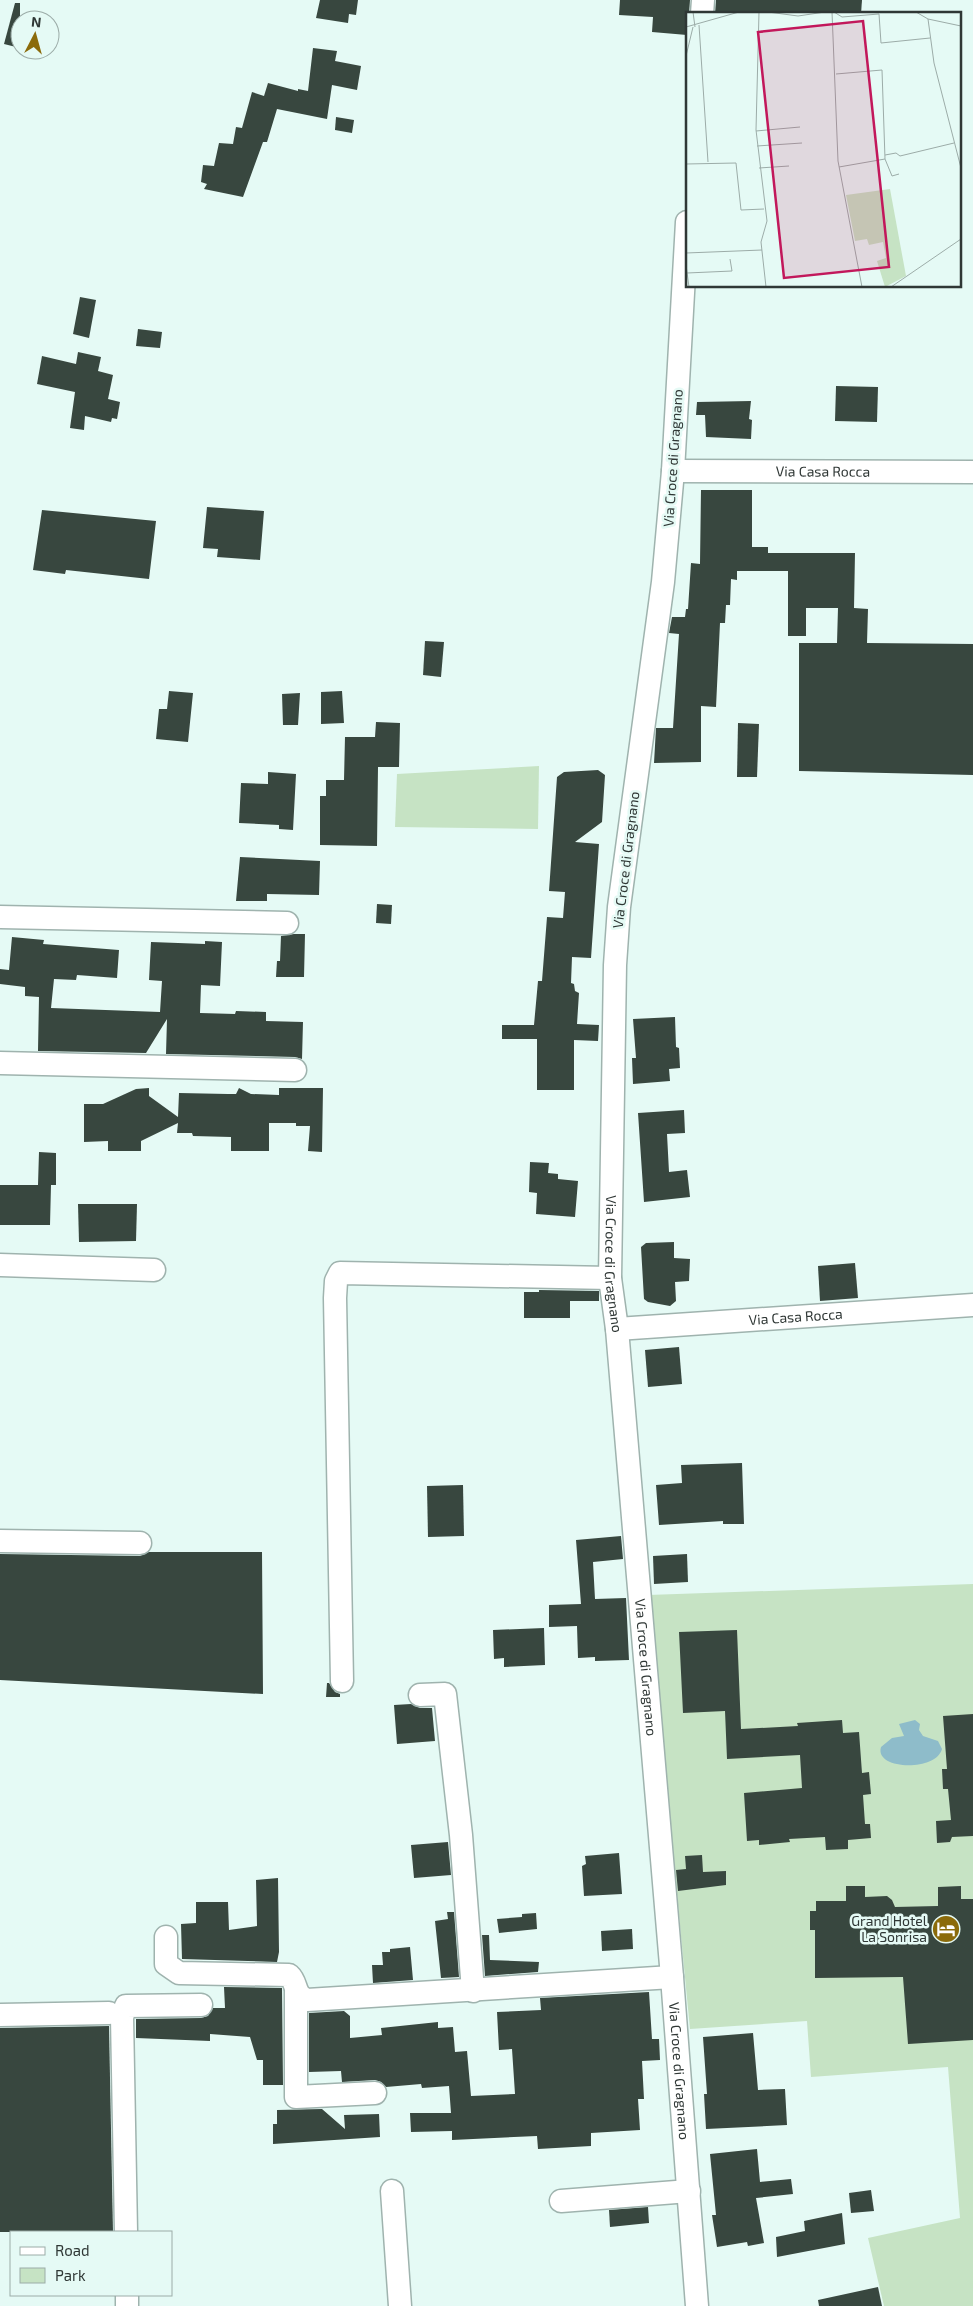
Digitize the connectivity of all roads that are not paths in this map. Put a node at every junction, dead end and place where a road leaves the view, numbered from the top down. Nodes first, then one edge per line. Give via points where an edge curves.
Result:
1 (686, 240) edge
2 (673, 470) junction
3 (973, 472) edge
4 (0, 918) edge
5 (287, 923) dead end
6 (0, 1063) edge
7 (295, 1070) dead end
8 (0, 1266) edge
9 (154, 1270) dead end
10 (610, 1278) junction
11 (973, 1305) edge
12 (617, 1329) junction
13 (0, 1541) edge
14 (140, 1543) dead end
15 (342, 1681) dead end
16 (420, 1695) dead end
17 (166, 1938) dead end
18 (672, 1977) junction
19 (473, 1991) junction
20 (296, 1992) junction
21 (201, 2005) dead end
22 (109, 2013) dead end
23 (0, 2015) edge
24 (375, 2093) dead end
25 (392, 2191) dead end
26 (689, 2191) junction
27 (561, 2201) dead end
28 (126, 2231) edge
29 (400, 2306) edge
30 (697, 2306) edge

1 - 2 street, Via Croce di Gragnano
2 - 3 street, Via Casa Rocca
2 - 10 street, Via Croce di Gragnano via 663,582 619,908
4 - 5 street
6 - 7 street
8 - 9 street
10 - 12 street, Via Croce di Gragnano
10 - 15 street via 340,1273 335,1298
11 - 12 street, Via Casa Rocca
12 - 18 street, Via Croce di Gragnano
13 - 14 street
16 - 19 street via 445,1694
17 - 20 street via 166,1964 179,1973 288,1975 294,1980
18 - 19 street
18 - 26 street, Via Croce di Gragnano
19 - 20 street via 307,2000
20 - 24 street via 296,2097
21 - 28 street via 126,2006 122,2017
22 - 23 street
25 - 29 street
26 - 27 street
26 - 30 street, Via Croce di Gragnano

